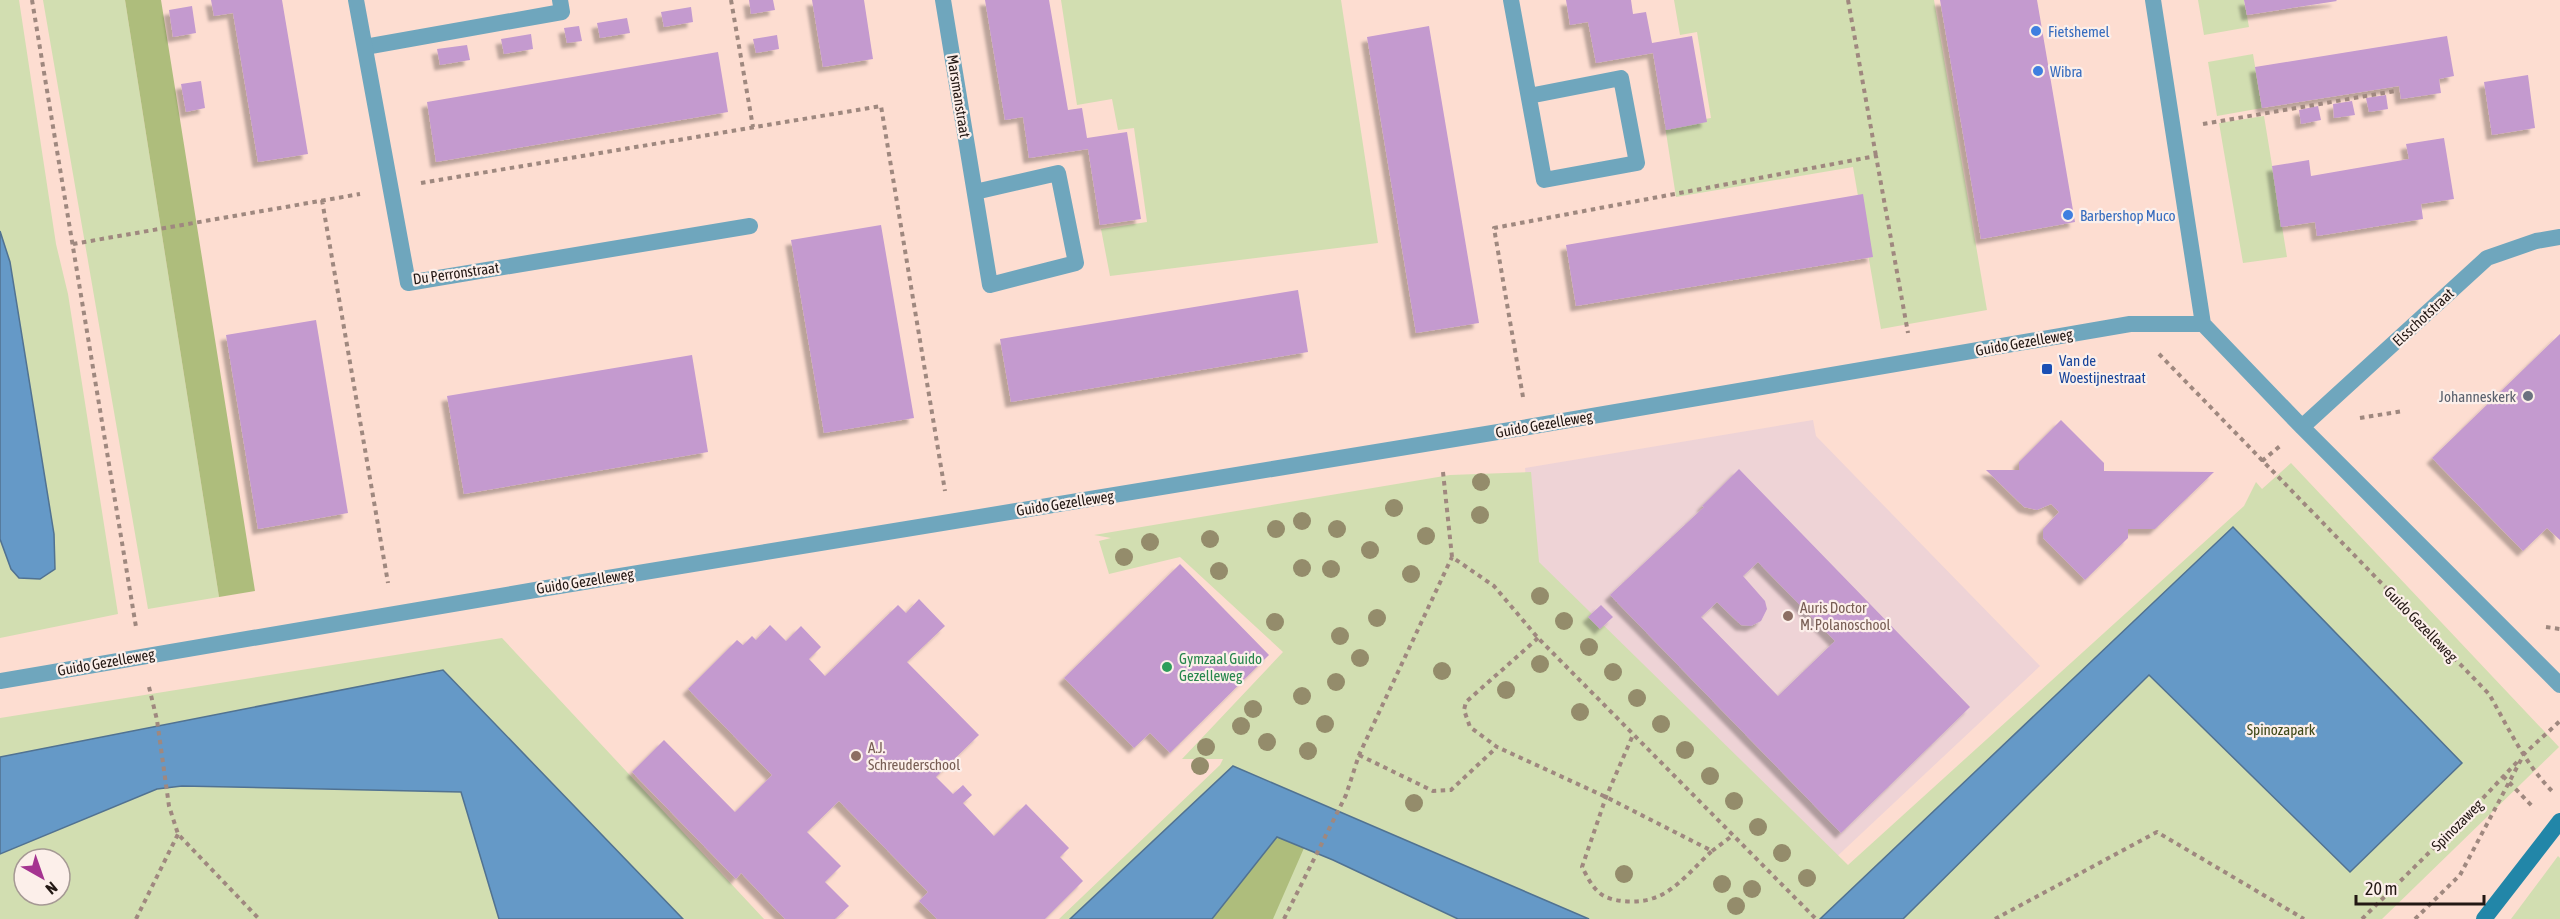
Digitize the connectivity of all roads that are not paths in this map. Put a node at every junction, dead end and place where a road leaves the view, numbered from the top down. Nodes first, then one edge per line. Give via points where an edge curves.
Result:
1 (356, 0) edge
2 (560, 0) edge
3 (943, 0) edge
4 (1511, 0) edge
5 (2153, 0) edge
6 (365, 47) junction
7 (1529, 96) junction
8 (975, 192) junction
9 (750, 226) dead end
10 (2560, 237) edge
11 (2203, 324) junction
12 (2302, 427) junction
13 (0, 681) edge
14 (2560, 684) edge
15 (2560, 822) edge
16 (2484, 919) edge

1 - 6 street, Du Perronstraat
2 - 6 street via 562,12
3 - 8 street, Marsmanstraat
4 - 7 street
5 - 11 street
6 - 9 street, Du Perronstraat via 408,283
7 - 7 street via 1544,180 1637,163 1621,78
8 - 8 street, Marsmanstraat via 990,285 1076,263 1058,172
10 - 12 street, Elsschotstraat via 2487,258
11 - 12 street
11 - 13 street, Guido Gezelleweg via 2130,324
12 - 14 street
15 - 16 main road

